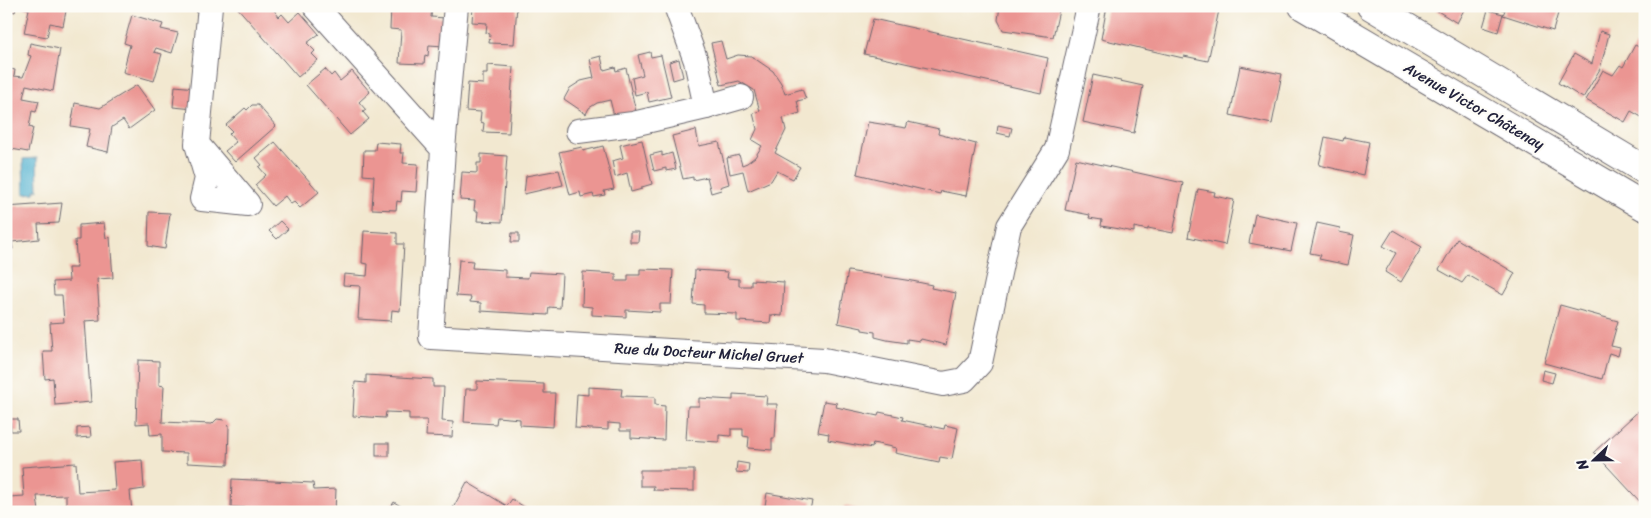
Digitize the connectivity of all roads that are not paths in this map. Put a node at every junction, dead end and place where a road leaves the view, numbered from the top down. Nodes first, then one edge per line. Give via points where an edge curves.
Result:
1 (210, 6) edge
2 (315, 6) edge
3 (456, 6) edge
4 (676, 6) edge
5 (1089, 6) edge
6 (1303, 6) edge
7 (1371, 6) edge
8 (741, 98) dead end
9 (706, 106) junction
10 (578, 131) dead end
11 (197, 144) dead end
12 (443, 150) junction
13 (1645, 170) edge
14 (1645, 206) edge

1 - 11 street
2 - 12 street
3 - 12 street
4 - 9 street via 696,61
5 - 12 street, Rue du Docteur Michel Gruet via 1057,149 1009,226 980,363 971,376 954,384 824,360 431,338
6 - 14 main road, Avenue Victor Châtenay
7 - 13 main road
8 - 9 street
9 - 10 street via 633,124

